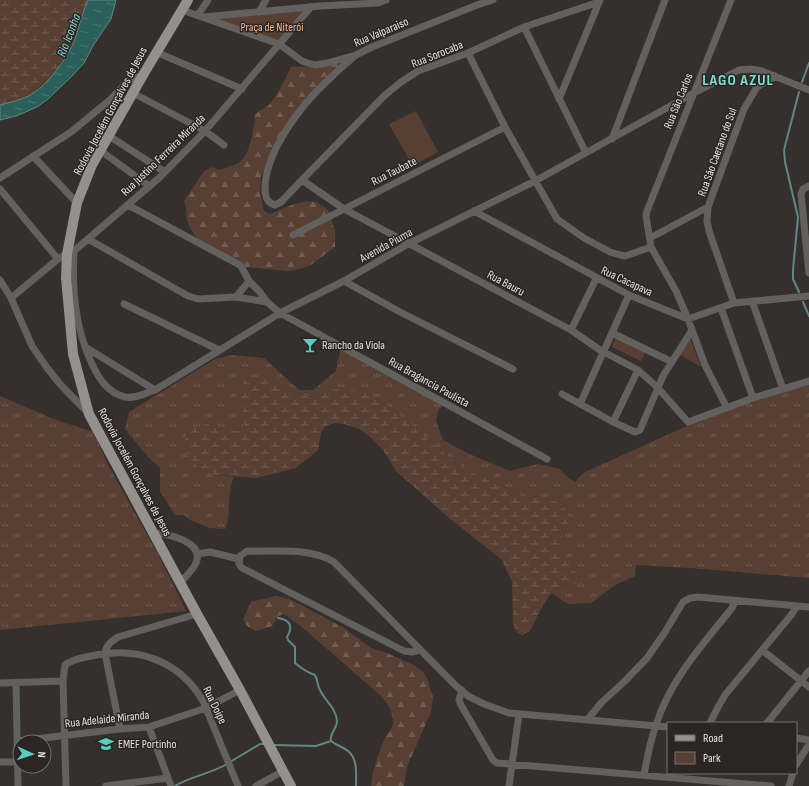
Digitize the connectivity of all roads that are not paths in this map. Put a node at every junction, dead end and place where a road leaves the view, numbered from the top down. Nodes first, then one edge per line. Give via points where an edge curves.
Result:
1 (188, 0) edge
2 (208, 0) edge
3 (266, 0) edge
4 (386, 0) edge
5 (483, 0) edge
6 (493, 0) edge
7 (665, 0) edge
8 (731, 0) edge
9 (600, 1) edge
10 (368, 2) edge
11 (322, 3) edge
12 (477, 5) junction
13 (311, 7) junction
14 (182, 10) junction
15 (259, 12) junction
16 (200, 16) junction
17 (524, 27) junction
18 (278, 44) junction
19 (156, 52) junction
20 (468, 53) junction
21 (356, 55) junction
22 (143, 75) junction
23 (775, 76) junction
24 (242, 89) junction
25 (809, 90) edge
26 (134, 93) junction
27 (692, 94) junction
28 (559, 99) junction
29 (505, 127) junction
30 (205, 131) junction
31 (109, 136) junction
32 (612, 139) junction
33 (224, 145) dead end
34 (101, 151) junction
35 (586, 153) junction
36 (33, 156) junction
37 (165, 172) junction
38 (0, 178) edge
39 (302, 180) junction
40 (535, 181) junction
41 (149, 186) junction
42 (809, 186) edge
43 (0, 189) edge
44 (77, 203) junction
45 (128, 205) junction
46 (708, 206) junction
47 (344, 209) junction
48 (474, 211) junction
49 (293, 235) dead end
50 (650, 238) junction
51 (88, 239) junction
52 (408, 244) junction
53 (651, 247) junction
54 (66, 255) junction
55 (809, 273) edge
56 (596, 279) junction
57 (0, 280) edge
58 (249, 281) junction
59 (344, 281) junction
60 (629, 295) junction
61 (809, 296) edge
62 (236, 297) junction
63 (11, 298) junction
64 (752, 301) junction
65 (267, 302) junction
66 (734, 303) junction
67 (124, 304) dead end
68 (721, 308) junction
69 (280, 313) junction
70 (688, 319) junction
71 (572, 330) junction
72 (692, 330) junction
73 (612, 333) junction
74 (84, 347) junction
75 (218, 350) junction
76 (603, 352) junction
77 (672, 362) junction
78 (513, 369) dead end
79 (638, 370) junction
80 (809, 380) edge
81 (657, 388) junction
82 (783, 389) junction
83 (155, 390) junction
84 (562, 394) dead end
85 (754, 398) junction
86 (580, 404) junction
87 (727, 408) junction
88 (89, 414) junction
89 (613, 422) junction
90 (547, 459) dead end
91 (153, 533) junction
92 (197, 554) junction
93 (239, 559) junction
94 (180, 583) junction
95 (735, 601) junction
96 (796, 606) junction
97 (809, 607) edge
98 (197, 614) junction
99 (420, 650) junction
100 (762, 650) junction
101 (105, 653) junction
102 (809, 671) edge
103 (63, 681) junction
104 (801, 681) junction
105 (0, 683) edge
106 (16, 683) junction
107 (809, 687) edge
108 (240, 690) junction
109 (462, 690) junction
110 (206, 708) junction
111 (518, 714) junction
112 (588, 720) junction
113 (711, 722) edge
114 (768, 722) edge
115 (655, 726) junction
116 (149, 727) junction
117 (667, 727) edge
118 (120, 729) junction
119 (18, 734) edge
120 (64, 735) junction
121 (52, 737) edge
122 (797, 738) edge
123 (809, 740) edge
124 (809, 744) edge
125 (0, 762) edge
126 (12, 762) edge
127 (797, 763) edge
128 (512, 764) junction
129 (283, 771) junction
130 (18, 774) edge
131 (793, 774) edge
132 (644, 775) junction
133 (168, 778) junction
134 (151, 783) edge
135 (742, 785) edge
136 (18, 786) edge
137 (66, 786) edge
138 (107, 786) edge
139 (171, 786) edge
140 (238, 786) edge
141 (256, 786) edge
142 (291, 786) edge
143 (509, 786) edge
144 (771, 786) edge
145 (789, 786) edge

1 - 14 main road, Rodovia Jocelém Gonçalves de Jesus
2 - 16 street
3 - 15 street
4 - 10 street via 378,3
5 - 12 street
6 - 12 street, Rua Valparaiso
7 - 32 street
8 - 27 street, Rua São Carlos
9 - 17 street, Rua Sorocaba
9 - 28 street
10 - 11 street
11 - 13 street
12 - 21 street, Rua Valparaiso
13 - 15 street
13 - 18 street, Rua Justino Ferreira Miranda
14 - 16 street, Rua Valparaiso
14 - 19 main road, Rodovia Jocelém Gonçalves de Jesus
15 - 16 street
16 - 18 street, Rua Valparaiso
17 - 20 street, Rua Sorocaba
17 - 28 street
18 - 21 street, Rua Valparaiso via 302,61 315,65
18 - 24 street, Rua Justino Ferreira Miranda
19 - 22 main road, Rodovia Jocelém Gonçalves de Jesus
19 - 24 street
20 - 29 street
20 - 39 street, Rua Sorocaba via 418,71 401,82 384,96
21 - 39 street, Rua Sorocaba via 323,84 283,134 266,176 265,196 269,203 278,205
22 - 26 main road, Rodovia Jocelém Gonçalves de Jesus
22 - 36 street via 128,81 111,99 71,132
23 - 25 street, Avenida Piuma
23 - 27 street, Avenida Piuma via 756,70 739,70
23 - 46 street, Rua São Caetano do Sul via 757,87 751,95
24 - 30 street, Rua Justino Ferreira Miranda
26 - 30 street
26 - 31 main road, Rodovia Jocelém Gonçalves de Jesus
27 - 32 street, Avenida Piuma
27 - 50 street, Rua São Carlos via 647,211
28 - 35 street
29 - 40 street
29 - 47 street, Rua Taubate
30 - 33 street
30 - 37 street, Rua Justino Ferreira Miranda
31 - 34 main road, Rodovia Jocelém Gonçalves de Jesus
31 - 37 street
32 - 35 street, Avenida Piuma
34 - 41 street
34 - 44 main road, Rodovia Jocelém Gonçalves de Jesus
35 - 40 street, Avenida Piuma
36 - 38 street
36 - 44 street
37 - 41 street, Rua Justino Ferreira Miranda
39 - 47 street, Rua Bauru
40 - 48 street, Avenida Piuma
40 - 53 street via 557,219 590,241 610,252 625,256
41 - 45 street, Rua Justino Ferreira Miranda
42 - 55 street via 802,191
43 - 54 street
44 - 54 main road, Rodovia Jocelém Gonçalves de Jesus
45 - 51 street, Rua Justino Ferreira Miranda
45 - 58 street, Rua Bragancia Paulista via 241,266
46 - 50 street, Rua São Caetano do Sul
46 - 66 street via 709,231
47 - 49 street, Rua Taubate
47 - 52 street, Rua Bauru
48 - 52 street, Avenida Piuma
48 - 56 street, Rua Cacapava
50 - 53 street
51 - 54 street, Rua Justino Ferreira Miranda
51 - 62 street via 188,296 198,299
52 - 59 street, Avenida Piuma
52 - 71 street, Rua Bauru
53 - 70 street via 676,291
54 - 63 street, Rua Justino Ferreira Miranda
54 - 74 street, Avenida Piuma
54 - 88 main road, Rodovia Jocelém Gonçalves de Jesus via 73,354
56 - 60 street, Rua Cacapava
56 - 71 street
57 - 63 street
58 - 62 street
58 - 65 street, Rua Bragancia Paulista
59 - 69 street, Avenida Piuma
59 - 78 street
60 - 70 street, Rua Cacapava
60 - 73 street
61 - 64 street
62 - 65 street
63 - 88 street via 32,346 59,383
64 - 66 street
64 - 82 street
65 - 69 street, Rua Bragancia Paulista
66 - 68 street
67 - 75 street
68 - 70 street
68 - 85 street
69 - 75 street, Avenida Piuma
69 - 90 street, Rua Bragancia Paulista
70 - 72 street
71 - 76 street, Rua Bauru
72 - 77 street
72 - 87 street via 704,365
73 - 76 street
73 - 77 street
74 - 83 street
74 - 83 street, Avenida Piuma via 103,384 110,390 131,397
75 - 83 street, Avenida Piuma
76 - 79 street, Rua Bauru
76 - 86 street
77 - 81 street
79 - 81 street, Rua Bauru
79 - 89 street
80 - 82 street
81 - 87 street, Rua Bauru via 688,422
81 - 89 street via 640,430 635,432
82 - 85 street
84 - 86 street
85 - 87 street
86 - 89 street
88 - 91 main road, Rodovia Jocelém Gonçalves de Jesus
91 - 92 street via 188,542
91 - 94 main road, Rodovia Jocelém Gonçalves de Jesus
92 - 93 street via 210,552
92 - 94 street via 195,564
93 - 99 street via 242,568 397,647 408,652
93 - 99 street via 247,551 307,552 329,558 339,565
94 - 98 main road, Rodovia Jocelém Gonçalves de Jesus
95 - 96 street
95 - 112 street via 694,598 683,602 647,658 602,702
95 - 115 street via 676,681
96 - 97 street
96 - 100 street
98 - 101 street via 118,637 107,646
98 - 108 main road, Rodovia Jocelém Gonçalves de Jesus
99 - 109 street
100 - 104 street
100 - 113 street via 725,695
101 - 103 street, Rua Doipe via 74,660 65,665
101 - 110 street, Rua Doipe via 143,655 170,665 192,684
101 - 118 street
102 - 104 street
103 - 106 street
103 - 120 street
104 - 107 street
104 - 114 street
105 - 106 street
106 - 119 street
108 - 110 street, Rua Adelaide Miranda
108 - 129 main road, Rodovia Jocelém Gonçalves de Jesus
109 - 111 street via 488,706
109 - 128 street via 461,705 493,760
110 - 116 street, Rua Adelaide Miranda
110 - 140 street, Rua Doipe
111 - 112 street
111 - 128 street
112 - 115 street
115 - 117 street
115 - 132 street
116 - 118 street, Rua Adelaide Miranda
116 - 133 street
118 - 120 street, Rua Adelaide Miranda
120 - 121 street, Rua Adelaide Miranda
120 - 137 street
122 - 123 street
124 - 127 street
125 - 126 street
128 - 132 street
128 - 143 street
129 - 141 street
129 - 142 main road, Rodovia Jocelém Gonçalves de Jesus
130 - 136 street
131 - 145 street
132 - 135 street
133 - 134 street
133 - 139 street
134 - 138 street
135 - 144 street

